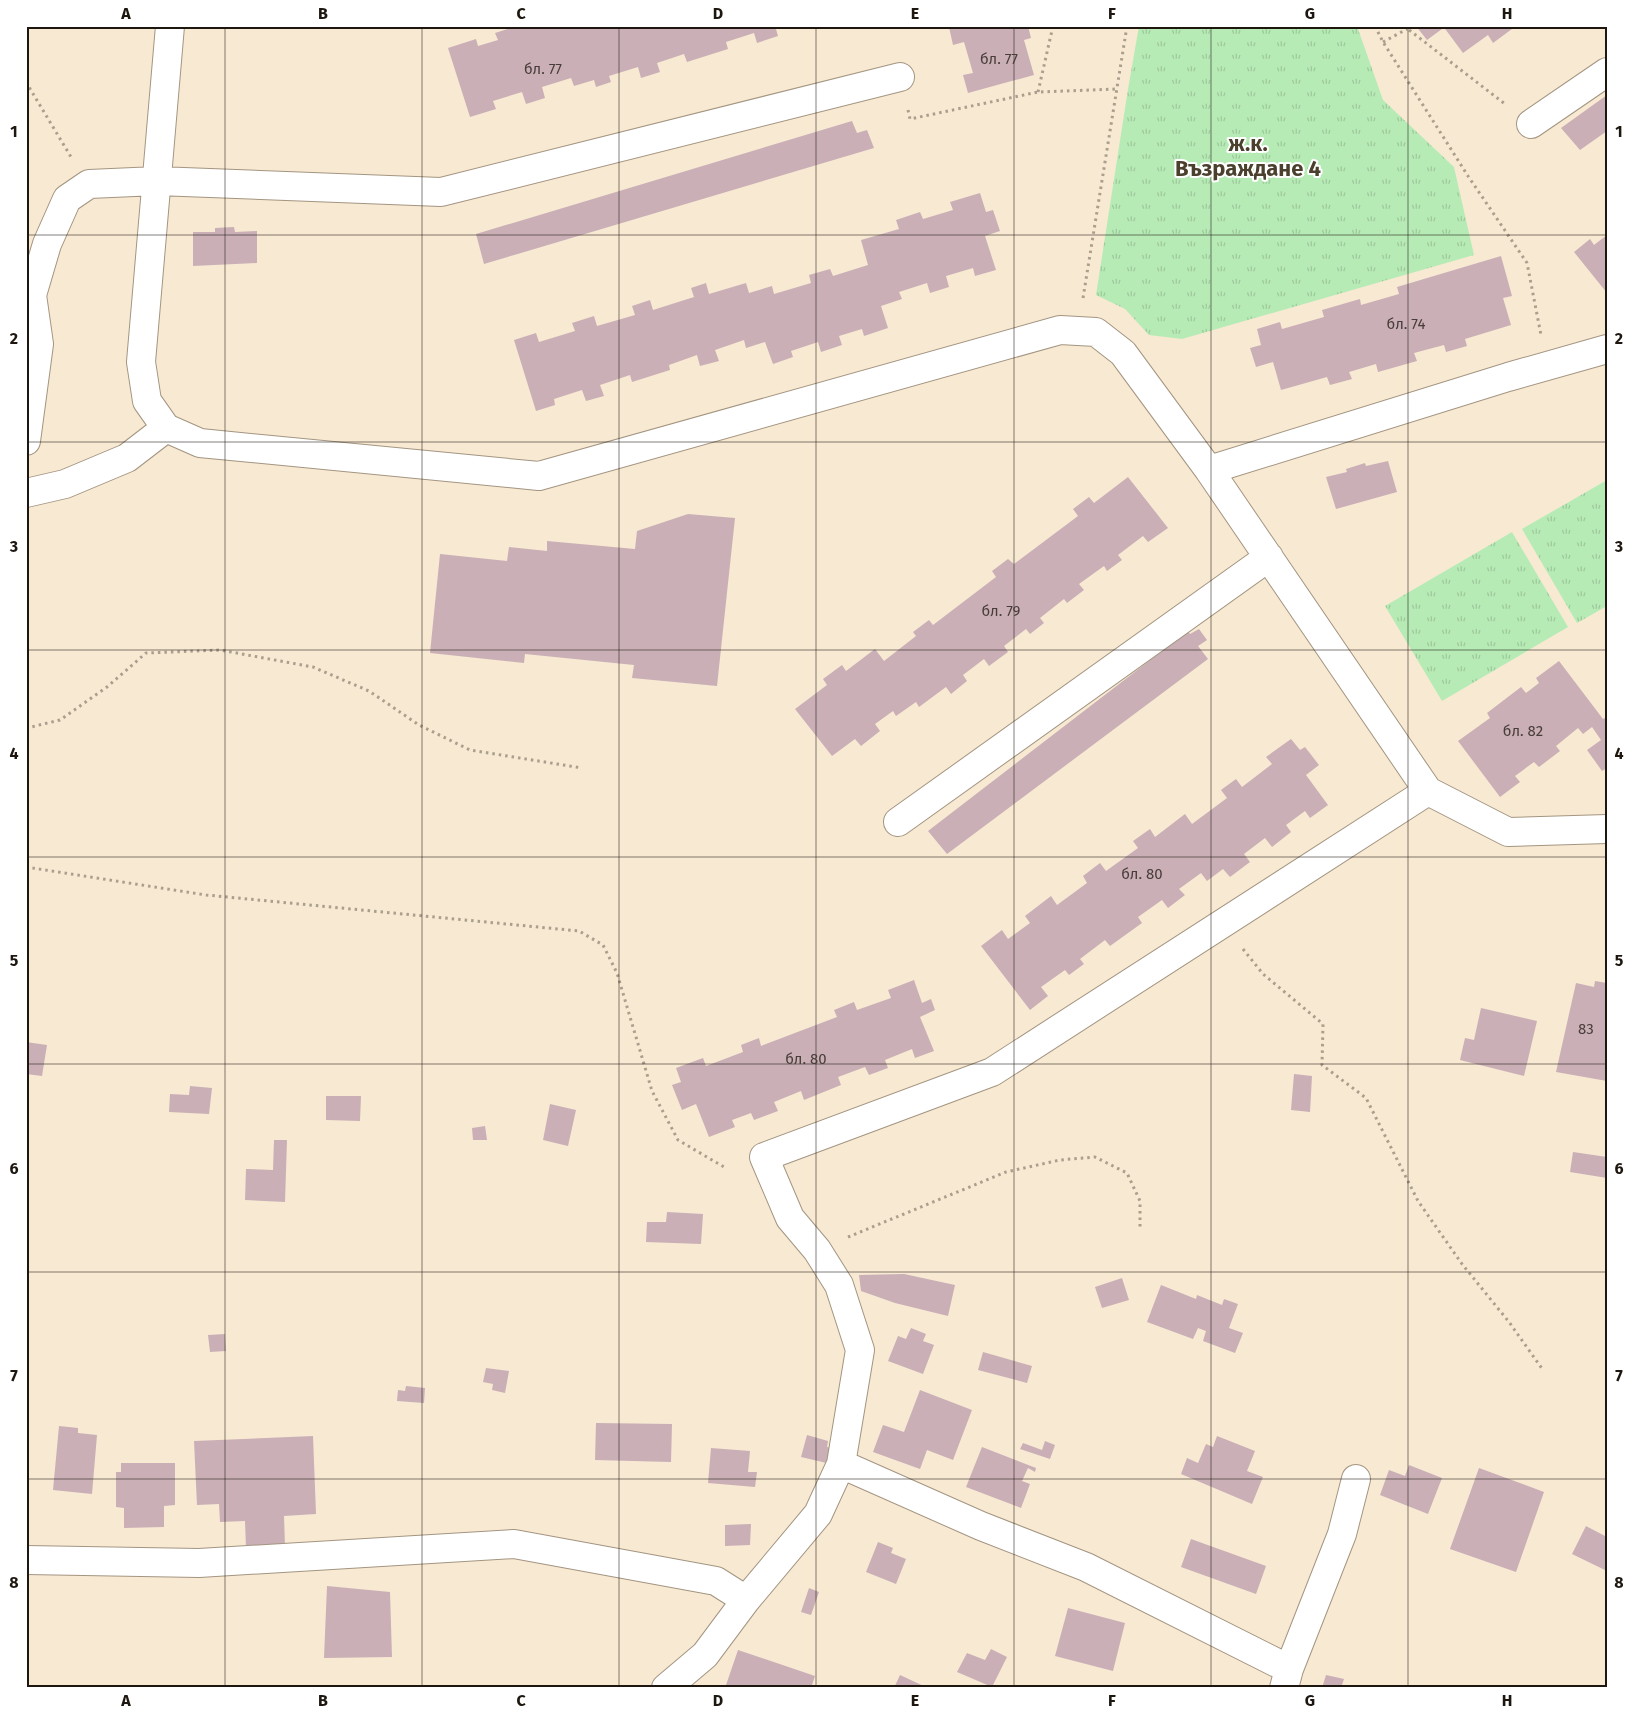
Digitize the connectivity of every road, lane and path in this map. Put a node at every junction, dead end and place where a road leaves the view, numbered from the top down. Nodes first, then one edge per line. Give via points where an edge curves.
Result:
1 (170, 26) edge
2 (1052, 26) edge
3 (1126, 26) edge
4 (1375, 26) edge
5 (1406, 27) edge
6 (1383, 42) junction
7 (1607, 72) edge
8 (900, 78) joint
9 (26, 82) edge
10 (1116, 89) junction
11 (1038, 92) junction
12 (1531, 124) joint
13 (157, 182) junction
14 (90, 184) junction
15 (29, 294) edge
16 (1078, 331) junction
17 (1607, 349) edge
18 (1547, 367) junction
19 (166, 428) junction
20 (26, 441) edge
21 (1208, 470) junction
22 (26, 493) edge
23 (1268, 557) junction
24 (26, 726) edge
25 (582, 768) dead end
26 (1428, 791) junction
27 (898, 822) dead end
28 (1607, 829) edge
29 (26, 867) edge
30 (1222, 924) junction
31 (724, 1167) dead end
32 (1140, 1230) dead end
33 (817, 1250) junction
34 (1543, 1370) dead end
35 (841, 1464) junction
36 (1356, 1478) dead end
37 (26, 1560) edge
38 (746, 1600) junction
39 (1286, 1678) edge
40 (666, 1688) edge

1 - 13 street
2 - 11 path
3 - 10 path
4 - 6 path
5 - 6 path
5 - 12 path
6 - 18 path via 1527,263
7 - 12 street
8 - 11 path via 910,119
8 - 13 street via 441,192
9 - 14 path
10 - 11 path
10 - 16 path
13 - 14 street
13 - 19 street via 141,362 147,401
14 - 15 street via 67,199
15 - 20 street via 39,344
16 - 19 street via 1060,330 539,476 200,443
16 - 21 street via 1096,332 1123,353
17 - 18 street
18 - 21 street via 1508,376
19 - 22 street via 128,458 65,484
21 - 23 street
23 - 26 street
23 - 27 street
24 - 25 path via 60,720 107,687 146,653 220,650 313,667 369,691 419,725 470,750
26 - 28 street via 1508,832
26 - 30 street
29 - 31 path via 206,896 579,931 602,945 617,974 652,1091 678,1140
30 - 33 street via 992,1072 764,1157 790,1218
30 - 34 path via 1263,974 1323,1024 1322,1065 1366,1098 1418,1201
32 - 33 path via 1140,1201 1126,1173 1095,1157 1060,1160 1006,1172
33 - 35 street via 839,1285 860,1350
35 - 38 street via 818,1514
35 - 39 street via 981,1526 1086,1566
36 - 39 street via 1342,1534
37 - 38 street via 199,1563 514,1544 716,1581
38 - 40 street via 705,1655

